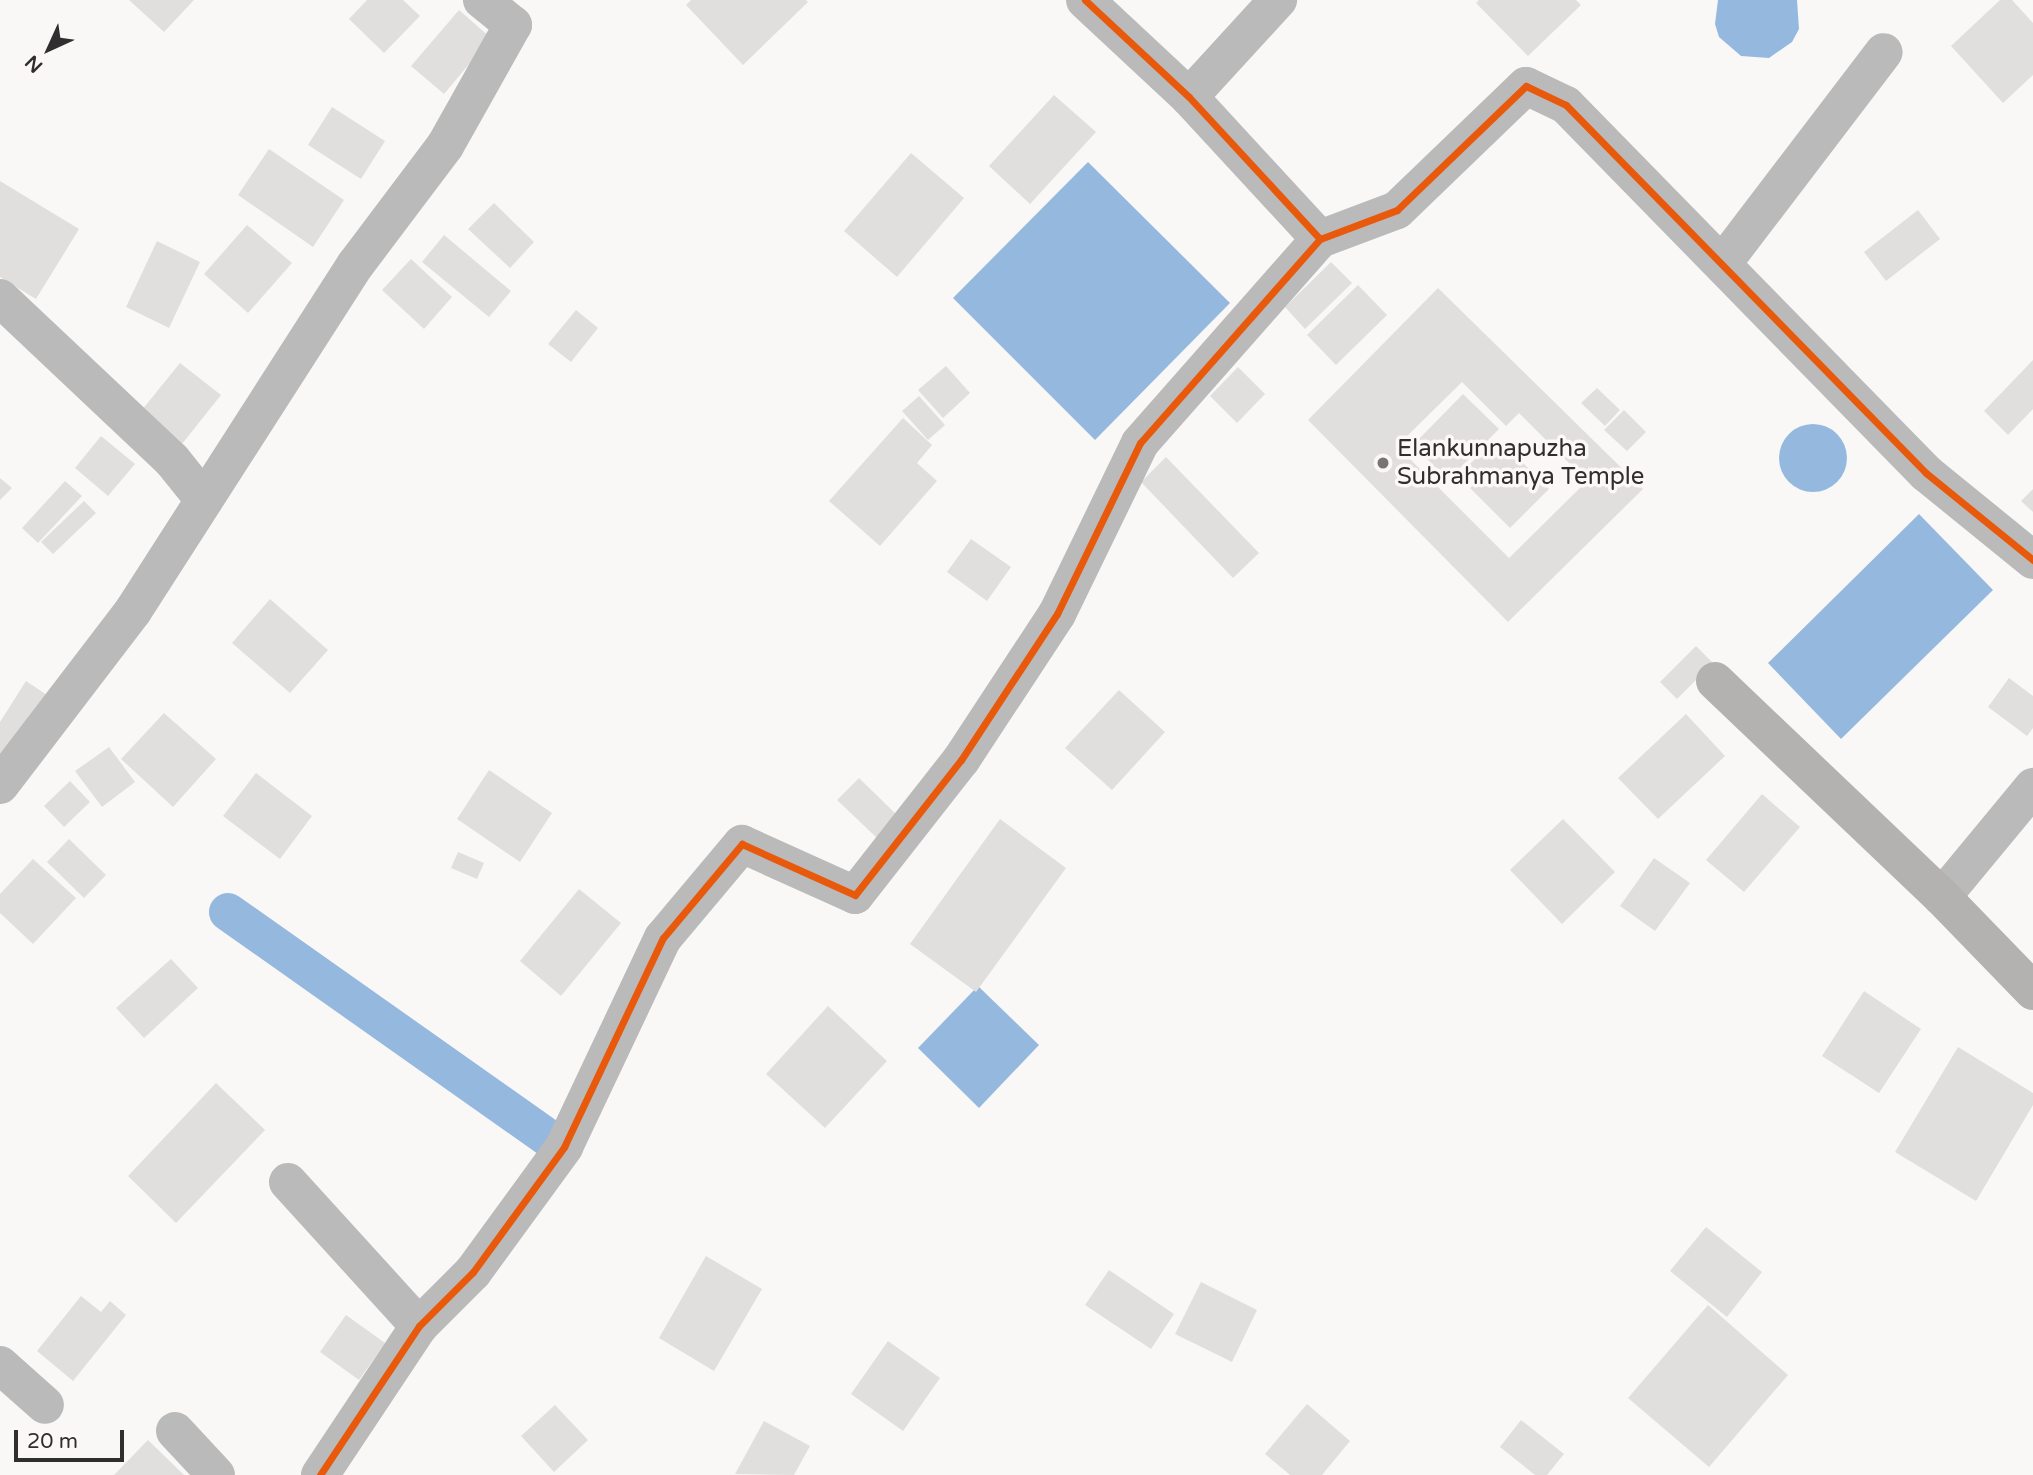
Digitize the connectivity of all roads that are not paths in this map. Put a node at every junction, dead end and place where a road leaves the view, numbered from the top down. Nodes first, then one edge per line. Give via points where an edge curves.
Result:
1 (482, 0) edge
2 (1085, 0) edge
3 (1278, 0) edge
4 (518, 12) edge
5 (1884, 52) dead end
6 (1189, 97) junction
7 (1320, 239) junction
8 (1723, 263) junction
9 (0, 298) edge
10 (204, 500) junction
11 (2033, 560) edge
12 (1715, 681) dead end
13 (2, 777) edge
14 (2033, 787) edge
15 (1942, 897) junction
16 (2033, 991) edge
17 (288, 1182) dead end
18 (419, 1326) junction
19 (0, 1365) edge
20 (46, 1405) dead end
21 (175, 1431) dead end
22 (216, 1475) edge
23 (320, 1475) edge

1 - 4 street
2 - 6 street
3 - 6 street
4 - 10 street via 445,146 356,264
5 - 8 street
6 - 7 street
7 - 8 street via 1397,210 1526,86 1566,105
7 - 18 street via 1140,443 1057,614 961,760 855,895 742,844 663,938 564,1147 472,1272
8 - 11 street via 1926,473
9 - 10 street via 172,460
10 - 13 street via 133,611
12 - 15 main road
14 - 15 street
15 - 16 main road
17 - 18 street
18 - 23 street
19 - 20 street
21 - 22 street

